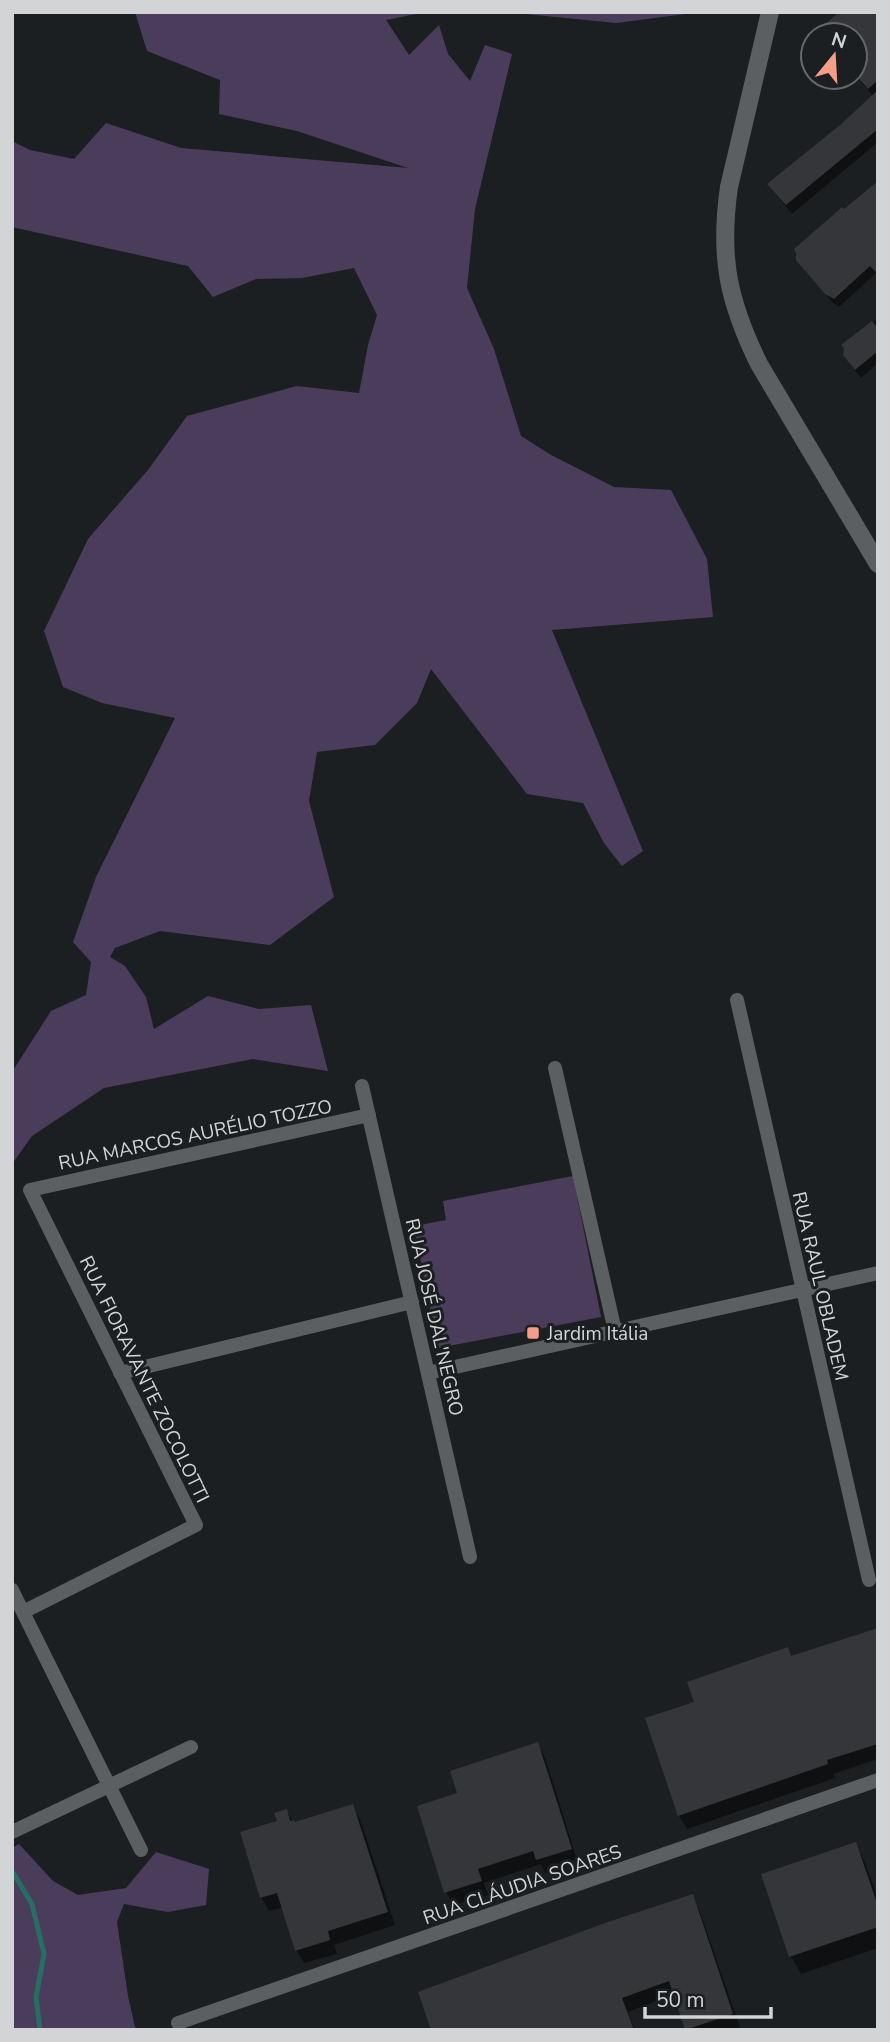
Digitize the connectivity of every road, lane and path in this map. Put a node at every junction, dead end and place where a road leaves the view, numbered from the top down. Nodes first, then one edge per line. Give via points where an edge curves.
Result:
1 (771, 12) edge
2 (878, 564) edge
3 (737, 1000) dead end
4 (555, 1068) dead end
5 (362, 1086) dead end
6 (369, 1115) junction
7 (30, 1190) joint
8 (878, 1273) edge
9 (803, 1290) junction
10 (412, 1302) junction
11 (615, 1331) junction
12 (120, 1373) junction
13 (428, 1373) junction
14 (470, 1557) dead end
15 (869, 1580) dead end
16 (12, 1590) edge
17 (23, 1612) junction
18 (191, 1747) dead end
19 (878, 1780) edge
20 (109, 1786) junction
21 (12, 1832) edge
22 (141, 1850) dead end
23 (178, 2023) dead end

1 - 2 street via 729,187 727,277 742,330 759,364
3 - 9 street, RUA RAUL OBLADEM
4 - 11 street
5 - 6 street, RUA JOSÉ DAL'NEGRO
6 - 7 street, RUA MARCOS AURÉLIO TOZZO
6 - 10 street, RUA JOSÉ DAL'NEGRO
7 - 12 street, RUA FIORAVANTE ZOCOLOTTI
8 - 9 street
9 - 11 street
9 - 15 street, RUA RAUL OBLADEM
10 - 12 street
10 - 13 street, RUA JOSÉ DAL'NEGRO
11 - 13 street
12 - 17 street, RUA FIORAVANTE ZOCOLOTTI via 196,1525
13 - 14 street, RUA JOSÉ DAL'NEGRO
16 - 17 street
17 - 20 street
18 - 20 street
19 - 23 street, RUA CLÁUDIA SOARES
20 - 21 street
20 - 22 street

